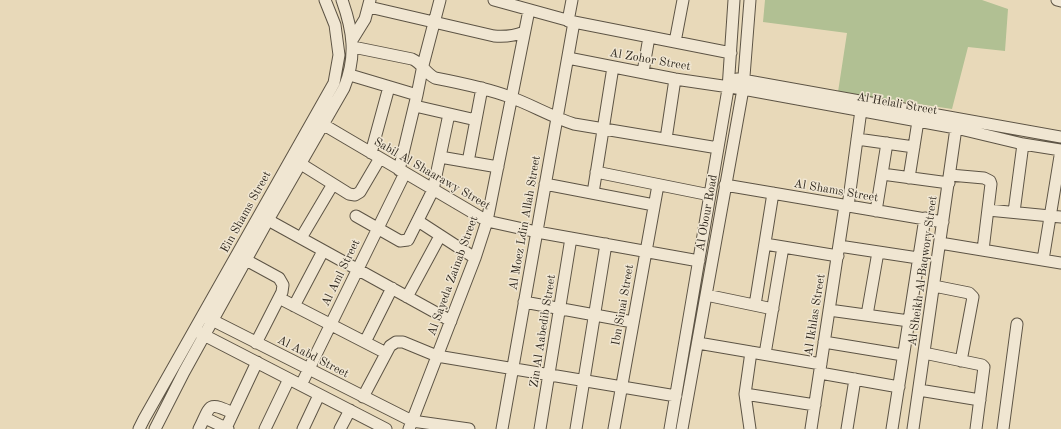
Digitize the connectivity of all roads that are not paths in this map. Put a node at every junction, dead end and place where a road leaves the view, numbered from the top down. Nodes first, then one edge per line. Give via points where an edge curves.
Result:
1 (325, 0) edge
2 (342, 0) edge
3 (440, 0) edge
4 (494, 0) edge
5 (572, 0) edge
6 (683, 0) edge
7 (734, 0) edge
8 (750, 0) edge
9 (1057, 0) edge
10 (1061, 1) edge
11 (369, 3) edge
12 (529, 10) junction
13 (435, 22) junction
14 (571, 22) junction
15 (524, 32) junction
16 (649, 37) junction
17 (675, 42) junction
18 (353, 43) junction
19 (731, 53) junction
20 (568, 58) junction
21 (423, 65) junction
22 (613, 66) junction
23 (643, 72) junction
24 (350, 75) junction
25 (675, 79) junction
26 (729, 82) junction
27 (743, 85) junction
28 (389, 86) junction
29 (482, 88) junction
30 (417, 95) junction
31 (511, 98) junction
32 (414, 106) junction
33 (861, 110) junction
34 (449, 114) junction
35 (556, 118) junction
36 (476, 120) junction
37 (918, 121) junction
38 (957, 123) junction
39 (324, 125) junction
40 (603, 129) junction
41 (1061, 137) edge
42 (666, 139) junction
43 (857, 139) junction
44 (887, 143) junction
45 (1023, 144) junction
46 (914, 147) junction
47 (718, 148) junction
48 (1061, 150) edge
49 (375, 156) junction
50 (440, 157) junction
51 (468, 162) junction
52 (301, 164) junction
53 (498, 167) junction
54 (402, 172) junction
55 (596, 172) junction
56 (882, 174) junction
57 (909, 178) junction
58 (949, 179) junction
59 (333, 184) junction
60 (545, 184) junction
61 (658, 185) junction
62 (725, 185) junction
63 (433, 190) junction
64 (593, 193) junction
65 (773, 193) junction
66 (710, 195) junction
67 (654, 205) junction
68 (846, 205) junction
69 (876, 210) junction
70 (988, 210) junction
71 (1014, 212) junction
72 (356, 216) dead end
73 (1056, 216) edge
74 (925, 218) junction
75 (268, 220) junction
76 (418, 221) junction
77 (487, 222) junction
78 (943, 222) junction
79 (378, 229) junction
80 (537, 232) junction
81 (440, 236) junction
82 (301, 238) junction
83 (571, 238) junction
84 (940, 243) junction
85 (606, 244) junction
86 (765, 244) junction
87 (784, 247) junction
88 (983, 250) junction
89 (323, 251) junction
90 (838, 251) junction
91 (646, 252) junction
92 (878, 252) junction
93 (475, 258) junction
94 (918, 258) junction
95 (246, 260) junction
96 (1043, 260) junction
97 (699, 261) junction
98 (1061, 263) edge
99 (358, 270) junction
100 (934, 286) junction
101 (392, 288) junction
102 (706, 295) junction
103 (407, 297) junction
104 (279, 298) junction
105 (524, 302) junction
106 (755, 305) junction
107 (294, 306) junction
108 (560, 309) junction
109 (773, 309) junction
110 (829, 310) junction
111 (202, 315) junction
112 (595, 315) junction
113 (867, 315) junction
114 (213, 320) junction
115 (451, 321) junction
116 (909, 321) junction
117 (633, 322) junction
118 (1017, 324) dead end
119 (330, 325) junction
120 (194, 330) junction
121 (204, 335) junction
122 (365, 342) junction
123 (824, 342) junction
124 (256, 343) junction
125 (698, 343) junction
126 (751, 352) junction
127 (386, 353) junction
128 (924, 353) junction
129 (765, 354) junction
130 (903, 355) junction
131 (437, 356) junction
132 (961, 361) junction
133 (257, 362) junction
134 (820, 368) junction
135 (308, 369) junction
136 (513, 369) junction
137 (549, 375) junction
138 (289, 379) junction
139 (855, 379) junction
140 (584, 381) junction
141 (301, 385) junction
142 (622, 387) junction
143 (899, 387) junction
144 (919, 390) junction
145 (745, 394) junction
146 (319, 395) junction
147 (676, 396) junction
148 (363, 397) junction
149 (980, 400) junction
150 (815, 405) junction
151 (350, 410) junction
152 (233, 413) junction
153 (205, 418) junction
154 (410, 425) edge
155 (457, 428) edge
156 (139, 429) edge
157 (155, 429) edge
158 (199, 429) edge
159 (227, 429) edge
160 (266, 429) edge
161 (303, 429) edge
162 (340, 429) edge
163 (386, 429) edge
164 (469, 429) edge
165 (502, 429) edge
166 (540, 429) edge
167 (576, 429) edge
168 (614, 429) edge
169 (670, 429) edge
170 (685, 429) edge
171 (750, 429) edge
172 (811, 429) edge
173 (847, 429) edge
174 (892, 429) edge
175 (913, 429) edge
176 (976, 429) edge
177 (1003, 429) edge

1 - 111 street, Ein Shams Street via 335,25 339,55 334,83
2 - 18 street, Ein Shams Street
3 - 13 street, Al Aml Street
4 - 12 street
5 - 14 street, Al Moez Ldin Allah Street
6 - 17 street
7 - 19 street, Al Obour Road
8 - 27 street, Al Obour Road
9 - 10 street
11 - 13 street
11 - 18 street
12 - 14 street
12 - 15 street, Al Sayeda Zainab Street
13 - 15 street via 494,36 515,36
13 - 21 street, Al Aml Street
14 - 16 street
14 - 20 street, Al Moez Ldin Allah Street
15 - 31 street, Al Sayeda Zainab Street
16 - 17 street
16 - 23 street
17 - 19 street
18 - 21 street via 412,59
18 - 24 street, Ein Shams Street
19 - 26 street, Al Obour Road
20 - 22 street, Al Zohor Street
20 - 35 street, Al Moez Ldin Allah Street
21 - 29 street via 435,78
21 - 30 street, Al Aml Street
22 - 23 street, Al Zohor Street
22 - 40 street
23 - 25 street, Al Zohor Street
24 - 28 street
24 - 39 street, Ein Shams Street
25 - 26 street, Al Zohor Street
25 - 42 street
26 - 27 street, Al Helali Street
26 - 47 street, Al Obour Road
27 - 33 street, Al Helali Street
27 - 38 street, Al Helali Street
27 - 62 street, Al Obour Road
28 - 30 street
28 - 49 street
29 - 31 street
29 - 36 street
30 - 32 street, Al Aml Street
31 - 35 street
31 - 53 street, Al Sayeda Zainab Street
32 - 34 street
32 - 54 street, Al Aml Street
33 - 37 street, Al Helali Street
33 - 43 street, Al Ikhlas Street
34 - 36 street
34 - 50 street
35 - 40 street
35 - 60 street, Al Moez Ldin Allah Street
36 - 51 street
37 - 38 street, Al Helali Street
37 - 46 street
38 - 41 street, Al Helali Street
38 - 45 street, Al Helali Street
38 - 58 street, Al Sheikh Al Baqwory Street
39 - 49 street, Sabil Al Shaarawy Street
39 - 52 street, Ein Shams Street
40 - 42 street
40 - 55 street
42 - 47 street
43 - 44 street
43 - 68 street, Al Ikhlas Street
44 - 46 street
44 - 56 street
45 - 48 street, Al Helali Street
45 - 71 street
46 - 57 street
47 - 66 street, Al Obour Road
48 - 73 street
49 - 54 street, Sabil Al Shaarawy Street
49 - 59 street via 358,194 349,194
50 - 51 street
50 - 63 street
51 - 53 street
52 - 59 street
52 - 75 street, Ein Shams Street
53 - 77 street, Al Sayeda Zainab Street
54 - 63 street, Sabil Al Shaarawy Street
54 - 79 street, Al Aml Street
55 - 61 street
55 - 64 street
56 - 57 street
56 - 69 street
57 - 58 street
58 - 70 street via 988,179 991,184
58 - 78 street, Al Sheikh Al Baqwory Street
59 - 82 street
60 - 64 street
60 - 80 street, Al Moez Ldin Allah Street
61 - 66 street
61 - 67 street, Ibn Sinai Street
62 - 65 street, Al Shams Street
62 - 102 street, Al Obour Road
63 - 76 street
63 - 77 street, Sabil Al Shaarawy Street
64 - 67 street
65 - 68 street, Al Shams Street
65 - 86 street
66 - 97 street, Al Obour Road
67 - 91 street, Ibn Sinai Street
68 - 69 street, Al Shams Street
68 - 90 street, Al Ikhlas Street
69 - 74 street, Al Shams Street
70 - 71 street
70 - 88 street
71 - 73 street
72 - 79 street
73 - 96 street
74 - 78 street, Al Shams Street
74 - 94 street, Al Sheikh Al Baqwory Street
75 - 82 street
75 - 95 street, Ein Shams Street
76 - 79 street via 410,238 403,242
76 - 81 street
77 - 80 street, Sabil Al Shaarawy Street
77 - 93 street, Al Sayeda Zainab Street
78 - 84 street, Al Sheikh Al Baqwory Street
79 - 99 street, Al Aml Street
80 - 83 street, Sabil Al Shaarawy Street
80 - 105 street, Al Moez Ldin Allah Street
81 - 93 street
81 - 103 street
82 - 89 street
83 - 85 street, Sabil Al Shaarawy Street
83 - 108 street, Zin Al Aabedib Street
84 - 88 street
84 - 100 street, Al Sheikh Al Baqwory Street
85 - 91 street, Sabil Al Shaarawy Street
85 - 112 street
86 - 87 street
86 - 106 street
87 - 90 street
87 - 109 street
88 - 96 street
89 - 99 street
89 - 107 street
90 - 92 street
90 - 110 street, Al Ikhlas Street
91 - 97 street, Sabil Al Shaarawy Street
91 - 117 street, Ibn Sinai Street
92 - 94 street
92 - 113 street
93 - 115 street, Al Sayeda Zainab Street
94 - 116 street, Al Sheikh Al Baqwory Street
95 - 104 street via 279,278 283,289
95 - 114 street, Ein Shams Street
96 - 98 street
97 - 147 street, Al Obour Road
99 - 101 street
99 - 119 street, Al Aml Street
100 - 128 street, Al Sheikh Al Baqwory Street
100 - 132 street via 969,293 973,297
101 - 103 street
101 - 122 street
102 - 106 street
102 - 125 street, Al Obour Road
103 - 115 street
104 - 107 street
104 - 124 street
105 - 108 street
105 - 136 street, Al Moez Ldin Allah Street
106 - 109 street
107 - 119 street
108 - 112 street
108 - 137 street, Zin Al Aabedib Street
109 - 129 street
110 - 113 street
110 - 123 street, Al Ikhlas Street
111 - 114 street, Al Aabd Street
111 - 120 street, Ein Shams Street
112 - 117 street
112 - 140 street
113 - 116 street
114 - 121 street, Ein Shams Street
114 - 124 street, Al Aabd Street
115 - 131 street, Al Sayeda Zainab Street
116 - 130 street, Al Sheikh Al Baqwory Street
117 - 142 street, Ibn Sinai Street
118 - 177 street
119 - 122 street
119 - 135 street, Al Aml Street
120 - 121 street
120 - 156 street, Ein Shams Street
121 - 133 street
121 - 157 street, Ein Shams Street
122 - 127 street
123 - 130 street
123 - 134 street, Al Ikhlas Street
124 - 135 street, Al Aabd Street
125 - 126 street
125 - 170 street, Al Obour Road
126 - 129 street
126 - 145 street
127 - 131 street via 392,344 399,341
127 - 148 street
128 - 132 street
128 - 144 street, Al Sheikh Al Baqwory Street
129 - 134 street
130 - 143 street, Al Sheikh Al Baqwory Street
131 - 136 street
131 - 154 street, Al Sayeda Zainab Street
132 - 149 street via 984,367
133 - 138 street
133 - 152 street
134 - 139 street
134 - 150 street, Al Ikhlas Street
135 - 141 street, Al Aml Street
135 - 148 street, Al Aabd Street
136 - 137 street
136 - 165 street, Al Moez Ldin Allah Street
137 - 140 street
137 - 166 street, Zin Al Aabedib Street
138 - 141 street
138 - 160 street
139 - 143 street
139 - 173 street
140 - 142 street
140 - 167 street
141 - 146 street
142 - 147 street
142 - 168 street, Ibn Sinai Street
143 - 174 street, Al Sheikh Al Baqwory Street
144 - 149 street
144 - 175 street, Al Sheikh Al Baqwory Street
145 - 150 street
145 - 171 street
146 - 151 street
146 - 161 street
147 - 169 street, Al Obour Road
148 - 154 street, Al Aabd Street
149 - 176 street
150 - 172 street, Al Ikhlas Street
151 - 162 street
151 - 163 street
152 - 153 street via 213,406 209,408
152 - 159 street
153 - 158 street
153 - 159 street
154 - 155 street
155 - 164 street

